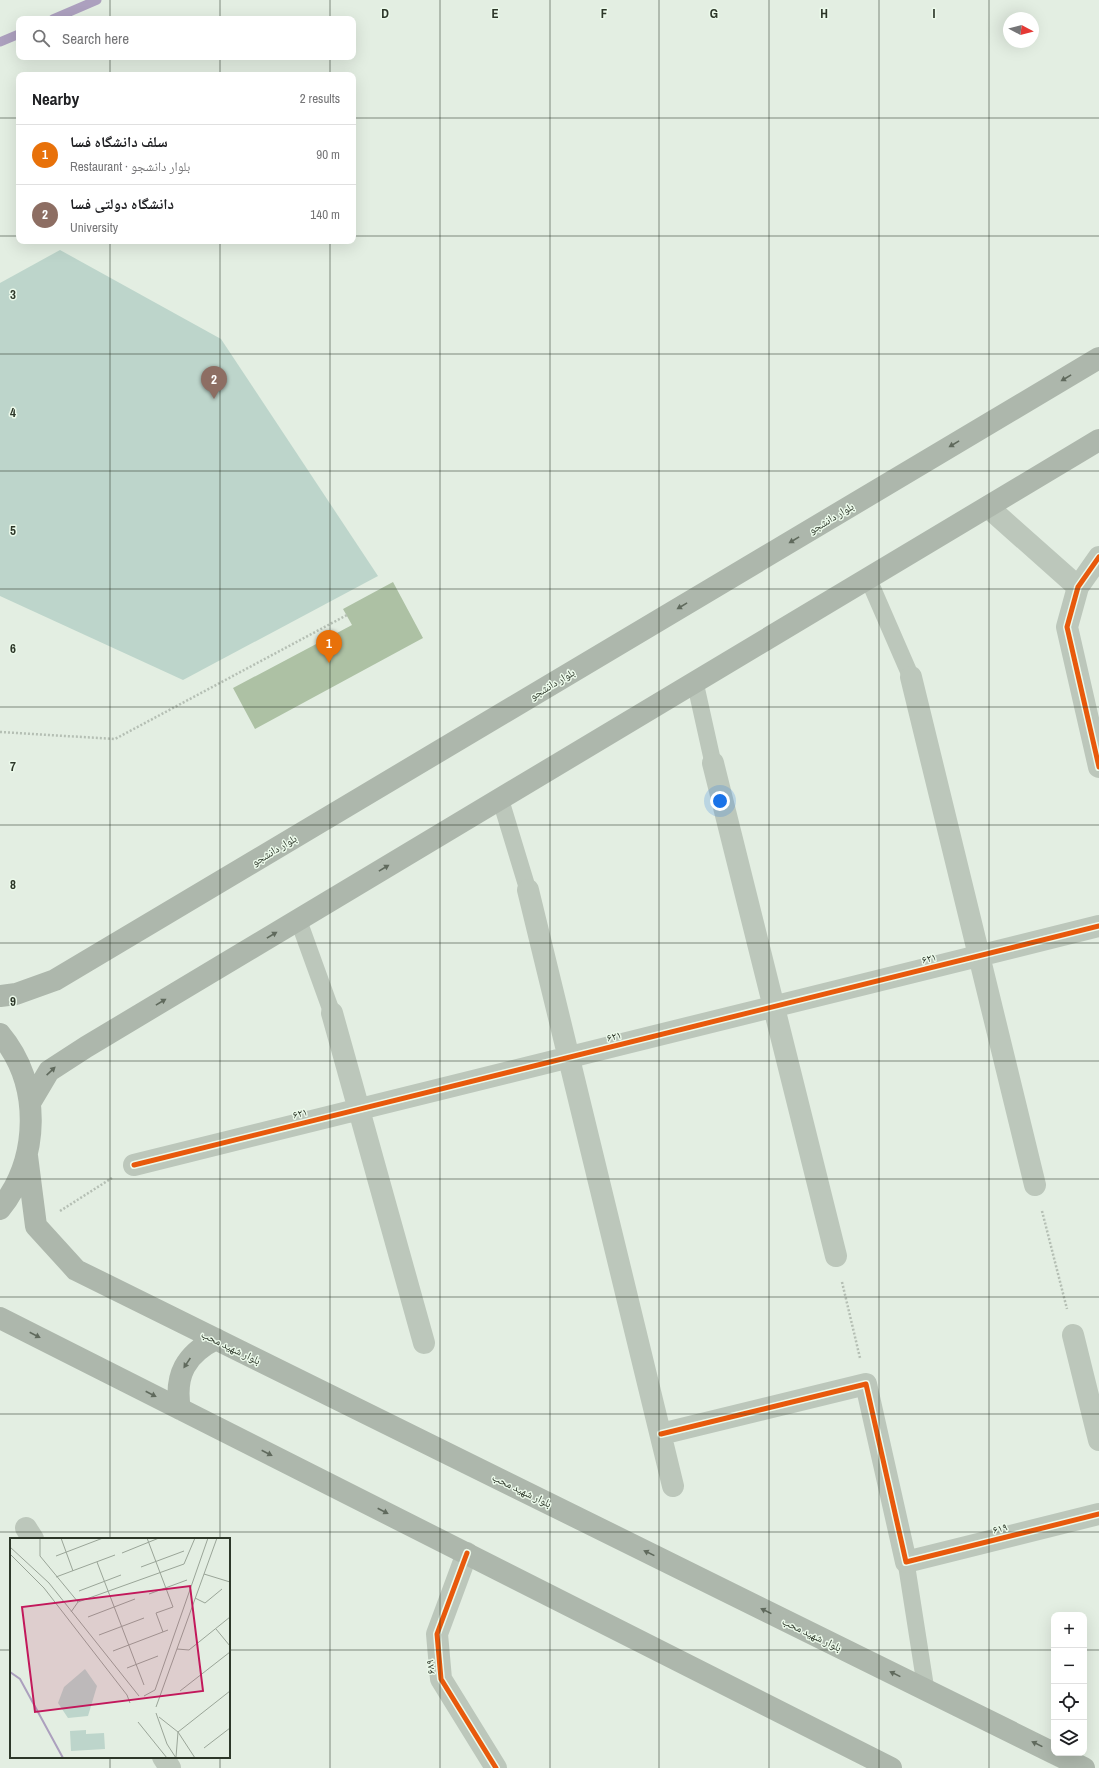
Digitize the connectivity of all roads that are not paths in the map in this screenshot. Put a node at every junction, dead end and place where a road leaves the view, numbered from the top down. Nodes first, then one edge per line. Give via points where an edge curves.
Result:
1 (1099, 358) edge
2 (1099, 440) edge
3 (988, 507) junction
4 (1099, 557) edge
5 (868, 578) junction
6 (1078, 587) junction
7 (911, 677) joint
8 (695, 682) junction
9 (713, 763) joint
10 (1099, 767) edge
11 (500, 798) junction
12 (528, 890) joint
13 (298, 919) junction
14 (1099, 926) edge
15 (980, 955) junction
16 (0, 996) edge
17 (774, 1007) junction
18 (332, 1013) joint
19 (0, 1034) edge
20 (569, 1057) junction
21 (30, 1103) junction
22 (359, 1109) junction
23 (27, 1156) junction
24 (134, 1165) road end
25 (1036, 1185) road end
26 (0, 1209) edge
27 (836, 1256) road end
28 (0, 1318) edge
29 (1073, 1334) road end
30 (216, 1339) junction
31 (424, 1343) dead end
32 (180, 1409) junction
33 (661, 1434) junction
34 (1099, 1440) edge
35 (673, 1486) dead end
36 (1099, 1514) edge
37 (467, 1553) junction
38 (906, 1562) junction
39 (926, 1690) junction
40 (165, 1758) edge
41 (170, 1768) edge
42 (496, 1768) edge
43 (892, 1768) edge
44 (1084, 1768) edge

1 -> 16 main road, بلوار دانشجو via 55,980 16,994
2 - 3 main road
3 - 5 main road
3 - 6 street
4 - 6 street
5 - 7 lane
5 - 8 main road
6 - 10 street via 1067,627
7 - 15 street
8 - 9 lane
8 - 11 main road
9 - 17 street
11 - 12 lane
13 -> 11 main road
12 - 20 street
13 - 18 lane
21 -> 13 main road via 49,1071
14 - 15 street, ۶۲۱
15 - 17 street, ۶۲۱
15 - 25 street
17 - 20 street, ۶۲۱
17 - 27 street
18 - 22 street
19 - 21 main road via 9,1044 23,1073
20 - 22 street, ۶۲۱
20 - 33 street
21 - 23 main road via 32,1130
22 - 24 street, ۶۲۱
22 - 31 street
23 - 26 main road via 12,1194
23 - 30 main road, بلوار شهید محب via 36,1226 76,1270
28 -> 32 main road
29 - 34 street
30 -> 32 main road via 192,1355 183,1368 178,1388
39 -> 30 main road, بلوار شهید محب
32 -> 37 main road
33 - 35 street
33 - 38 street via 866,1384
36 - 38 street, ۶۱۹
37 - 42 street, ۶۸۹ via 437,1634 440,1679
37 - 43 main road
38 - 39 lane
44 -> 39 main road, بلوار شهید محب
40 - 41 street

